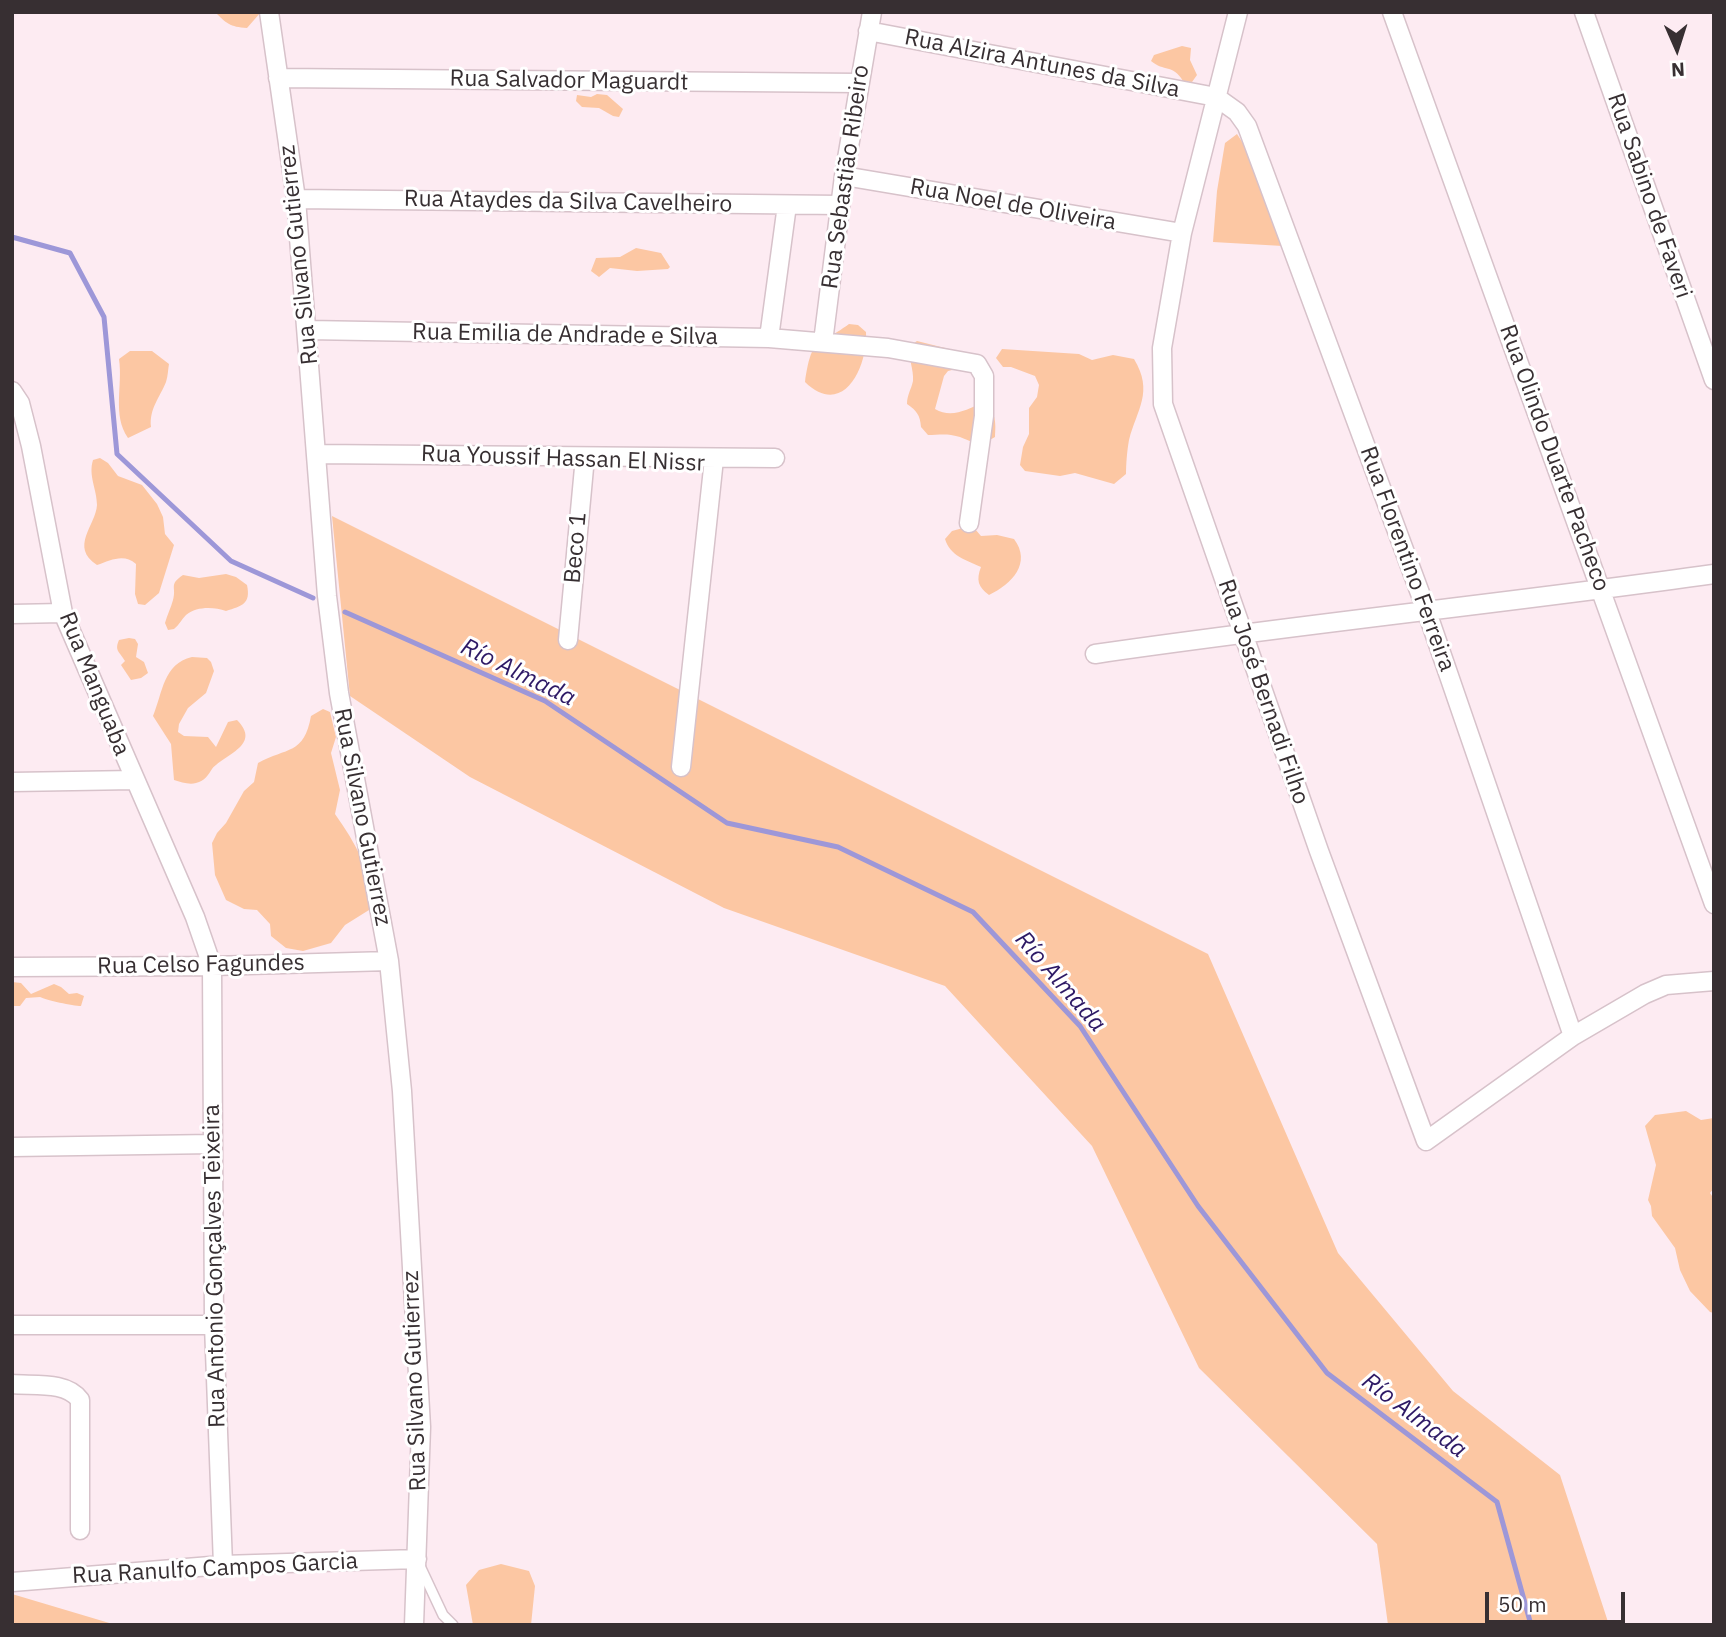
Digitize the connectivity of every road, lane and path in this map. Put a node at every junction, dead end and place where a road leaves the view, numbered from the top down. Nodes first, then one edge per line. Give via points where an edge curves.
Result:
1 (269, 12) edge
2 (872, 12) edge
3 (1238, 12) edge
4 (1392, 12) edge
5 (1584, 12) edge
6 (868, 32) junction
7 (278, 78) junction
8 (859, 83) junction
9 (1216, 97) junction
10 (844, 176) junction
11 (296, 199) junction
12 (787, 205) junction
13 (840, 205) junction
14 (1182, 233) junction
15 (308, 330) junction
16 (769, 338) junction
17 (823, 342) junction
18 (1714, 380) edge
19 (12, 391) edge
20 (12, 446) edge
21 (31, 446) junction
22 (316, 454) junction
23 (585, 457) junction
24 (714, 458) junction
25 (775, 458) dead end
26 (969, 523) dead end
27 (1714, 574) edge
28 (1602, 590) junction
29 (1427, 612) junction
30 (63, 613) junction
31 (12, 614) edge
32 (1241, 633) junction
33 (568, 640) dead end
34 (1095, 654) dead end
35 (681, 767) dead end
36 (134, 780) junction
37 (12, 782) edge
38 (1714, 904) edge
39 (389, 961) junction
40 (212, 966) junction
41 (12, 967) edge
42 (1714, 981) edge
43 (1573, 1036) junction
44 (213, 1144) junction
45 (12, 1147) edge
46 (12, 1325) edge
47 (214, 1325) junction
48 (12, 1384) edge
49 (80, 1530) dead end
50 (417, 1559) junction
51 (223, 1565) junction
52 (12, 1582) edge
53 (414, 1625) edge
54 (453, 1625) edge

1 - 7 street, Rua Silvano Gutierrez
2 - 6 street, Rua Sebastião Ribeiro
3 - 9 street, Rua José Bernadi Filho
4 - 28 street, Rua Olindo Duarte Pacheco
5 - 18 street, Rua Sabino de Faveri
6 - 8 street, Rua Sebastião Ribeiro
6 - 9 street, Rua Alzira Antunes da Silva
7 - 8 street, Rua Salvador Maguardt
7 - 11 street, Rua Silvano Gutierrez
8 - 10 street, Rua Sebastião Ribeiro
9 - 14 street, Rua José Bernadi Filho
9 - 29 street, Rua Florentino Ferreira via 1247,126
10 - 13 street, Rua Sebastião Ribeiro
10 - 14 street, Rua Noel de Oliveira
11 - 12 street, Rua Ataydes da Silva Cavelheiro
11 - 15 street, Rua Silvano Gutierrez
12 - 13 street, Rua Ataydes da Silva Cavelheiro
12 - 16 street
13 - 17 street, Rua Sebastião Ribeiro
14 - 32 street, Rua José Bernadi Filho via 1162,348 1163,404
15 - 16 street, Rua Emilia de Andrade e Silva
15 - 22 street, Rua Silvano Gutierrez
16 - 17 street, Rua Emilia de Andrade e Silva
17 - 26 street, Rua Emilia de Andrade e Silva via 977,364 984,376 984,416
19 - 21 street, Rua Manguaba via 20,403
20 - 21 street
21 - 30 street, Rua Manguaba
22 - 23 street, Rua Youssif Hassan El Nissr
22 - 39 street, Rua Silvano Gutierrez via 339,693
23 - 24 street, Rua Youssif Hassan El Nissr
23 - 33 street, Beco 1
24 - 25 street
24 - 35 street, Rua Youssif Hassan El Nissr
27 - 28 street
28 - 29 street
28 - 38 street, Rua Olindo Duarte Pacheco
29 - 32 street
29 - 43 street, Rua Florentino Ferreira
30 - 31 street
30 - 36 street, Rua Manguaba
32 - 34 street
32 - 43 street, Rua José Bernadi Filho via 1426,1141
36 - 37 street
36 - 40 street, Rua Manguaba
39 - 40 street, Rua Celso Fagundes
39 - 50 street, Rua Silvano Gutierrez via 402,1091 421,1427
40 - 41 street, Rua Celso Fagundes
40 - 44 street, Rua Antonio Gonçalves Teixeira
42 - 43 street via 1666,985
44 - 45 street
44 - 47 street, Rua Antonio Gonçalves Teixeira
46 - 47 street
47 - 51 street, Rua Antonio Gonçalves Teixeira
48 - 49 street via 64,1387 80,1400
50 - 51 street, Rua Ranulfo Campos Garcia
50 - 53 street, Rua Silvano Gutierrez
50 - 54 lane via 443,1615
51 - 52 street, Rua Ranulfo Campos Garcia

